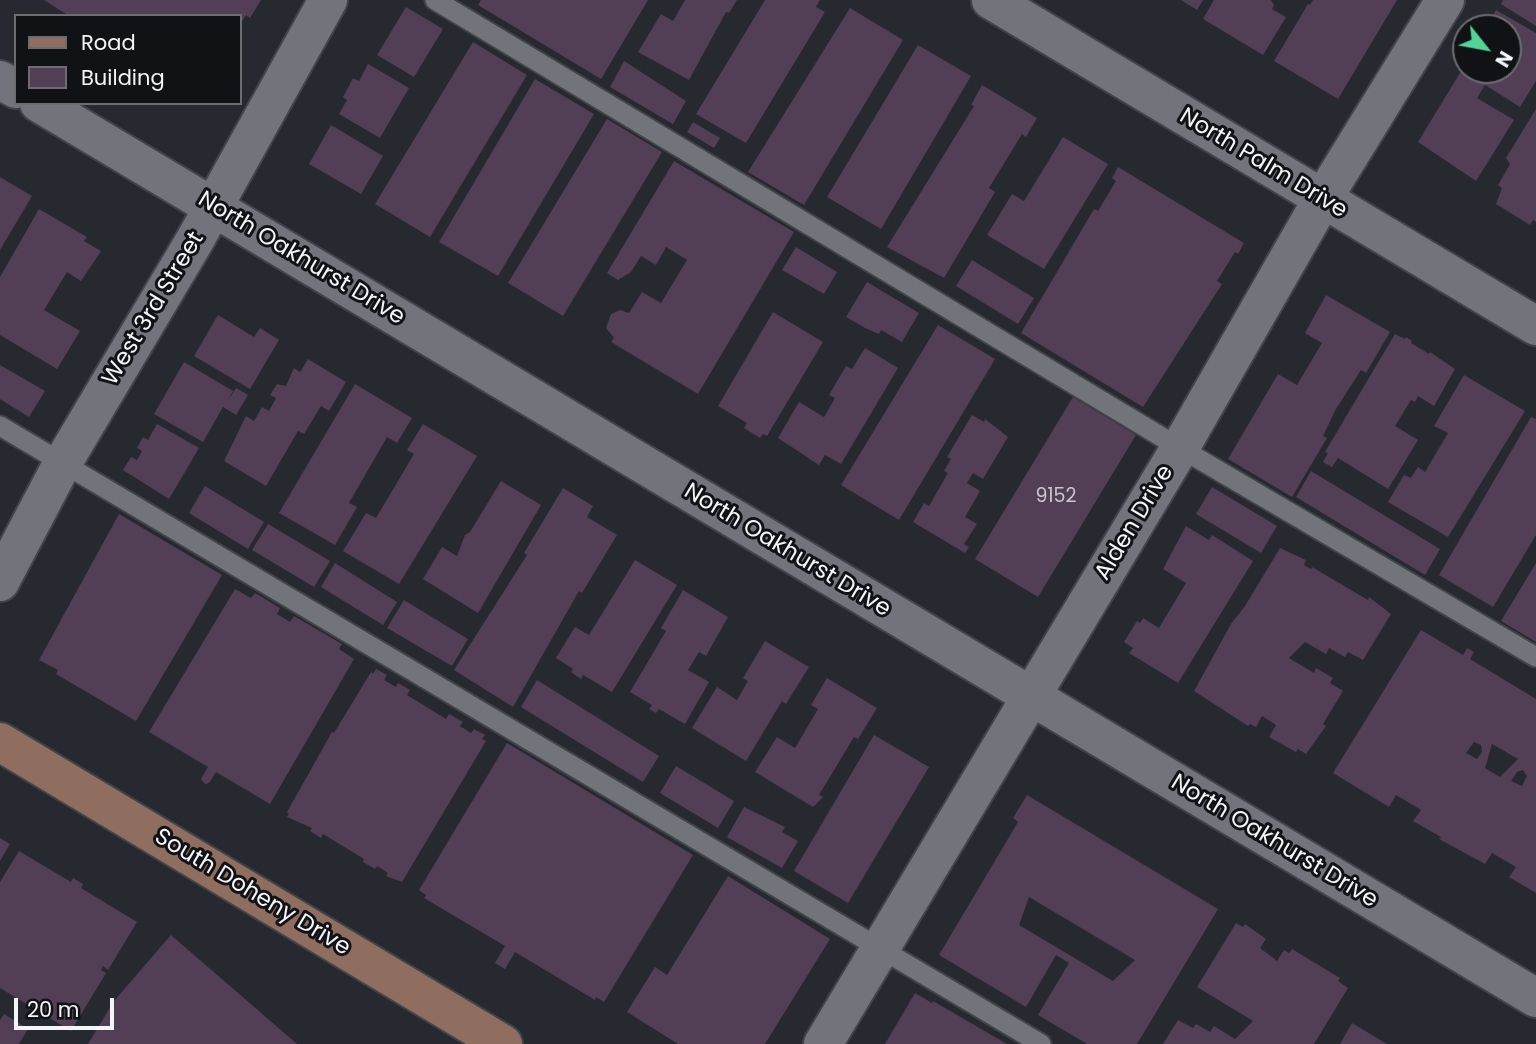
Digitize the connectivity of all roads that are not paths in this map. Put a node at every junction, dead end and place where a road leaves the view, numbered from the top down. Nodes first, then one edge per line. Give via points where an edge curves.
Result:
1 (328, 0) edge
2 (435, 0) edge
3 (991, 0) edge
4 (1445, 0) edge
5 (42, 105) edge
6 (1322, 200) junction
7 (214, 207) junction
8 (1536, 326) edge
9 (0, 426) edge
10 (1180, 448) junction
11 (62, 464) junction
12 (0, 582) edge
13 (1536, 657) edge
14 (1030, 697) junction
15 (0, 742) edge
16 (880, 949) junction
17 (1536, 998) edge
18 (503, 1044) edge
19 (823, 1044) edge
20 (1041, 1044) edge

1 - 7 street, West 3rd Street
2 - 10 lane
3 - 6 street, North Palm Drive
4 - 6 street, Alden Drive
5 - 7 street, North Oakhurst Drive
6 - 8 street, North Palm Drive
6 - 10 street, Alden Drive
7 - 11 street, West 3rd Street
7 - 14 street, North Oakhurst Drive
9 - 11 lane
10 - 13 lane
10 - 14 street, Alden Drive
11 - 12 street, West 3rd Street
11 - 16 lane
14 - 16 street, Alden Drive
14 - 17 street, North Oakhurst Drive
15 - 18 street, South Doheny Drive
16 - 19 street, Alden Drive
16 - 20 lane

